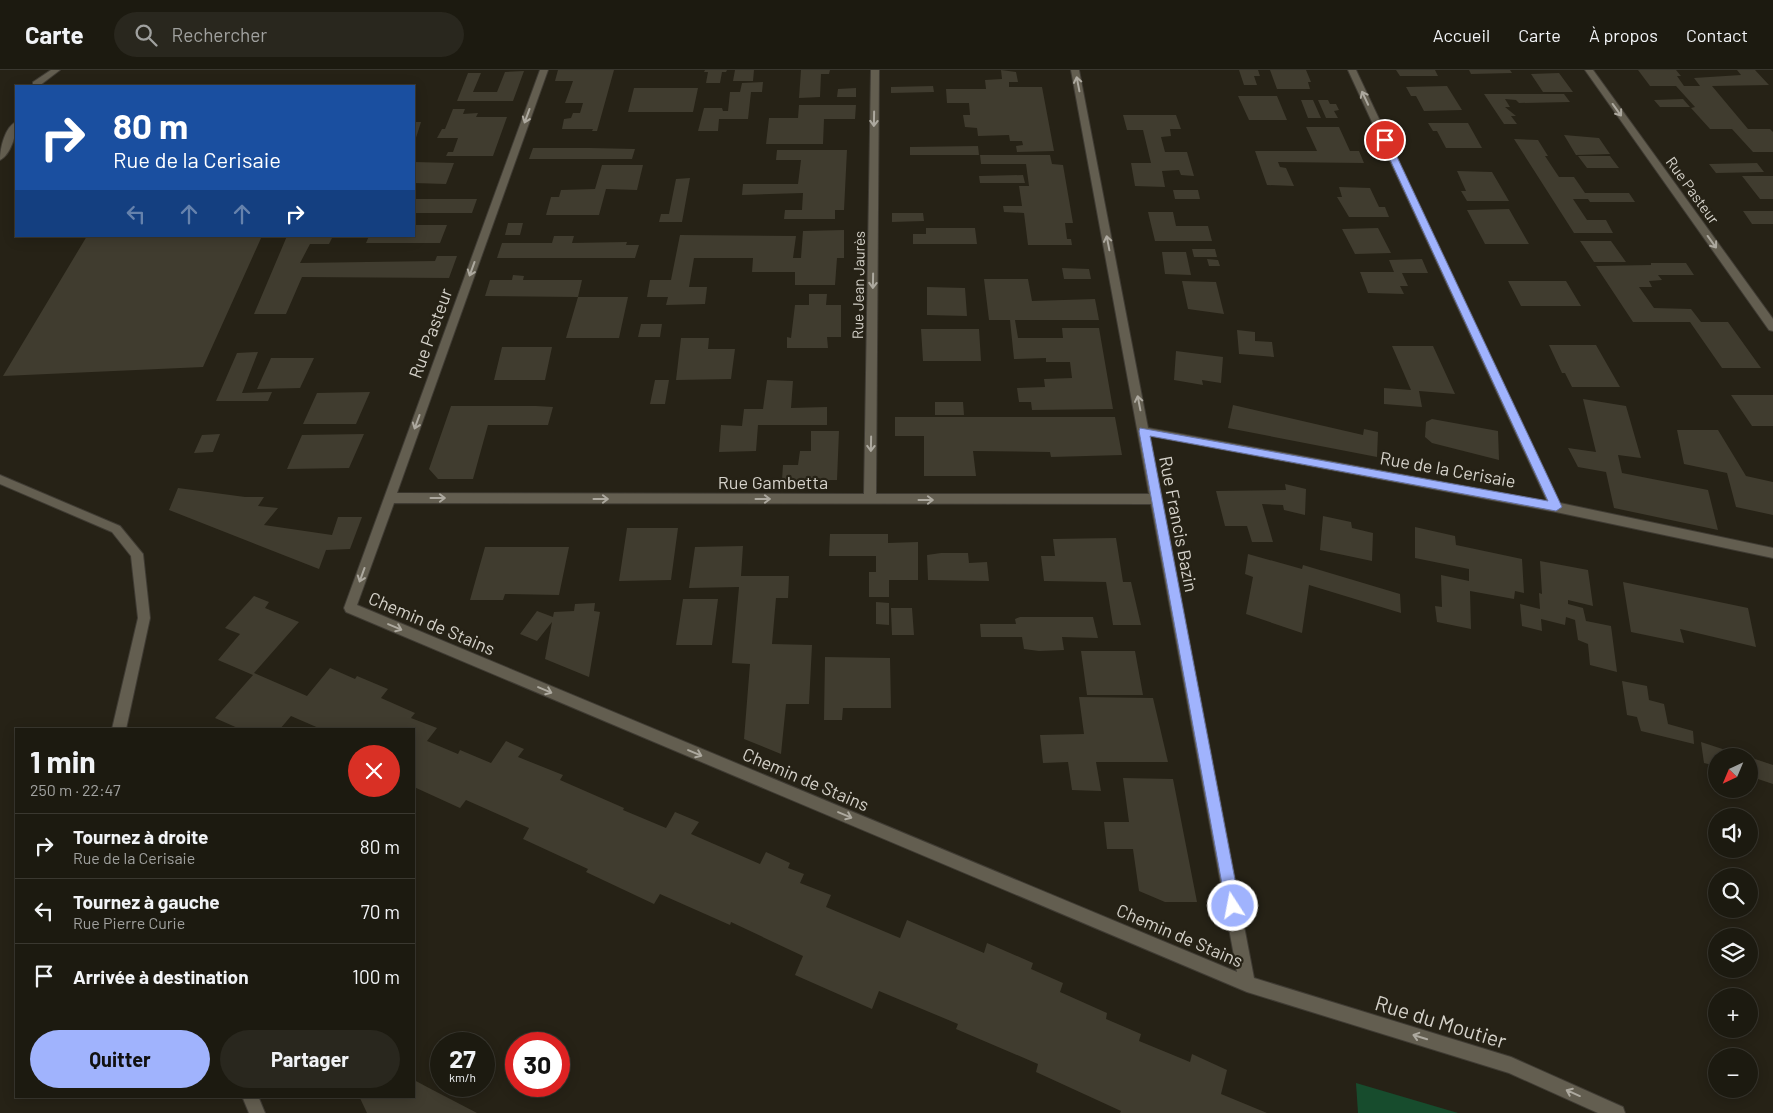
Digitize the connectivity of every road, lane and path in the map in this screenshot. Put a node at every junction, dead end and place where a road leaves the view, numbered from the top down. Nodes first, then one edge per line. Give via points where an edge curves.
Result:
1 (56, 70) edge
2 (544, 70) edge
3 (875, 70) edge
4 (1075, 70) edge
5 (1352, 70) edge
6 (1589, 70) edge
7 (37, 74) dead end
8 (36, 85) edge
9 (15, 127) edge
10 (0, 156) edge
11 (1773, 327) edge
12 (1144, 431) junction
13 (0, 479) edge
14 (390, 498) junction
15 (1157, 499) junction
16 (870, 500) junction
17 (1556, 507) junction
18 (1773, 553) edge
19 (350, 608) joint
20 (119, 728) edge
21 (1248, 984) junction
22 (251, 1098) edge
23 (258, 1113) edge
24 (1617, 1113) edge

1 - 8 street
2 -> 14 street, Rue Pasteur
3 -> 16 street, Rue Jean Jaurès
12 -> 4 street, Rue Francis Bazin
17 -> 5 street
6 -> 11 street, Rue Pasteur
7 - 8 street
9 - 10 street
12 - 15 street, Rue Francis Bazin
12 - 17 street, Rue de la Cerisaie
13 - 20 street via 116,529 137,554 144,618
14 -> 16 street, Rue Gambetta
14 -> 19 street, Rue Pasteur
16 -> 15 street, Rue Gambetta
15 - 21 street, Rue Francis Bazin
17 - 18 street, Rue de la Cerisaie
19 -> 21 street, Chemin de Stains
24 -> 21 street, Rue du Moutier via 1511,1065
22 - 23 street

